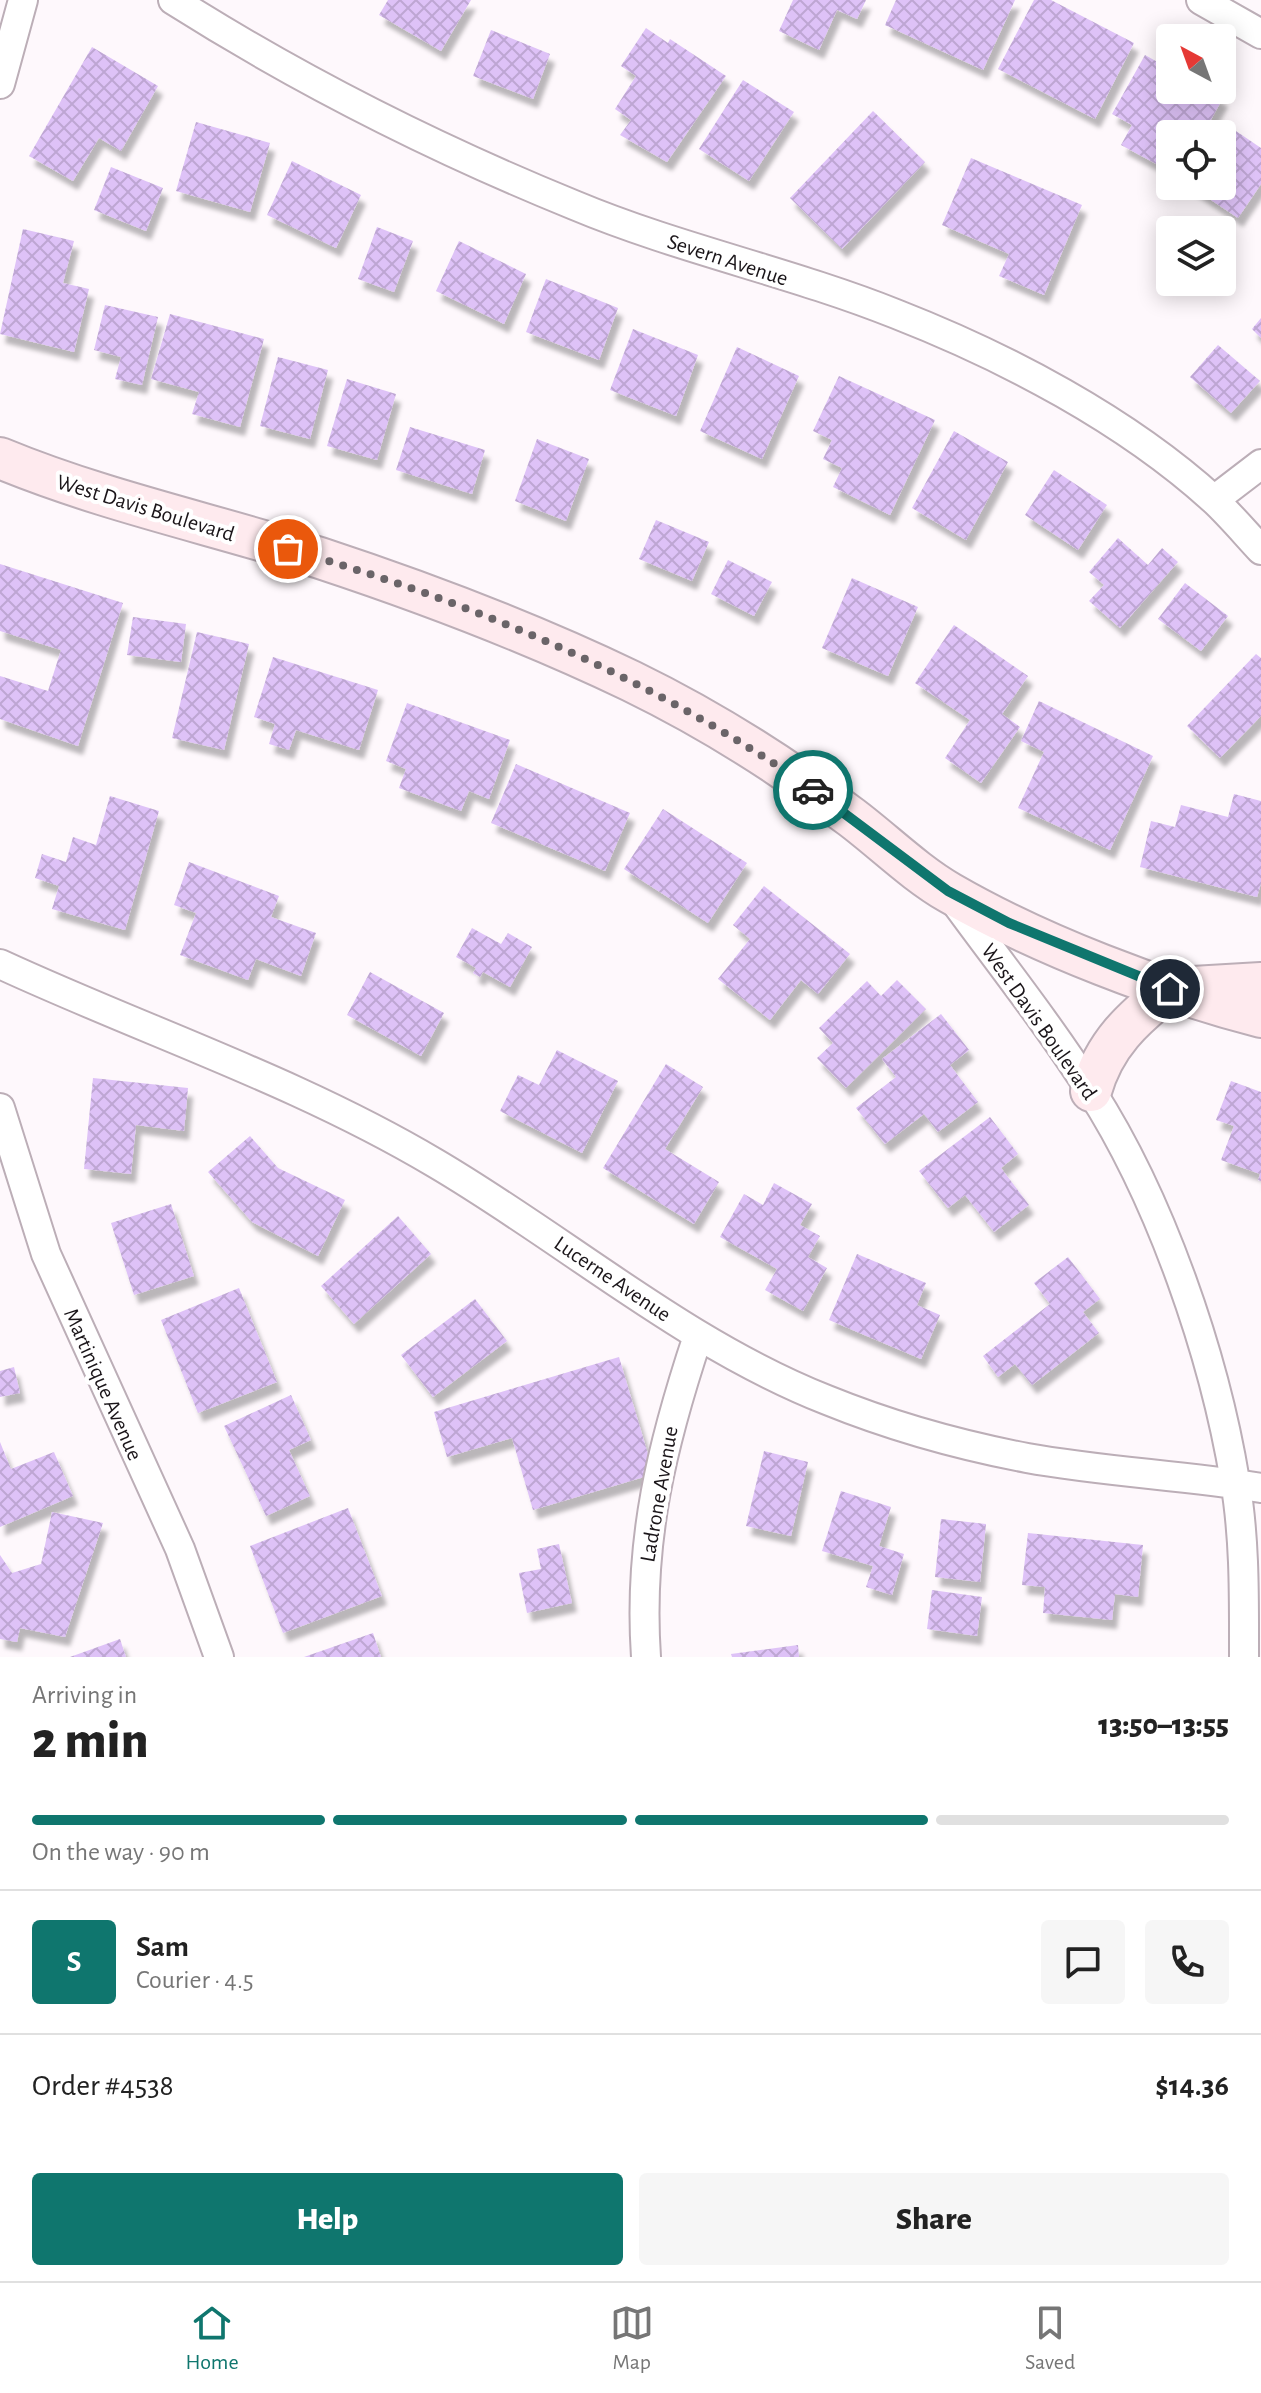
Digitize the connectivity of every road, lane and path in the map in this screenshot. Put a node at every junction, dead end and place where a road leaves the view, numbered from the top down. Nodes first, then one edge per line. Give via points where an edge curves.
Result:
1 (23, 0) edge
2 (173, 0) edge
3 (1201, 0) edge
4 (1261, 34) edge
5 (0, 84) edge
6 (0, 458) edge
7 (1261, 464) edge
8 (1214, 500) junction
9 (1261, 550) edge
10 (948, 891) junction
11 (0, 964) edge
12 (1261, 983) edge
13 (1170, 989) junction
14 (1261, 1017) edge
15 (1091, 1091) junction
16 (0, 1108) edge
17 (698, 1336) junction
18 (1248, 1486) edge
19 (219, 1657) edge
20 (646, 1657) edge
21 (1244, 1657) edge

1 - 5 street
2 - 8 street, Severn Avenue via 336,97 574,206 894,313 979,349 1061,392
3 - 4 street
6 - 10 street, West Davis Boulevard via 109,499 331,562 569,651 754,749
7 - 8 street
8 - 9 street, Severn Avenue
10 - 13 street via 1009,923
10 - 15 street, West Davis Boulevard
11 - 17 street, Lucerne Avenue via 346,1113 524,1218
12 - 13 street
13 - 14 street
13 - 15 street via 1116,1037
15 - 18 street, West Davis Boulevard via 1167,1244
16 - 19 street, Martinique Avenue via 46,1254 180,1549
17 - 18 street, Lucerne Avenue via 823,1399 964,1444 1030,1458
17 - 20 street, Ladrone Avenue via 655,1486 645,1558
18 - 21 street, West Davis Boulevard via 1241,1533

